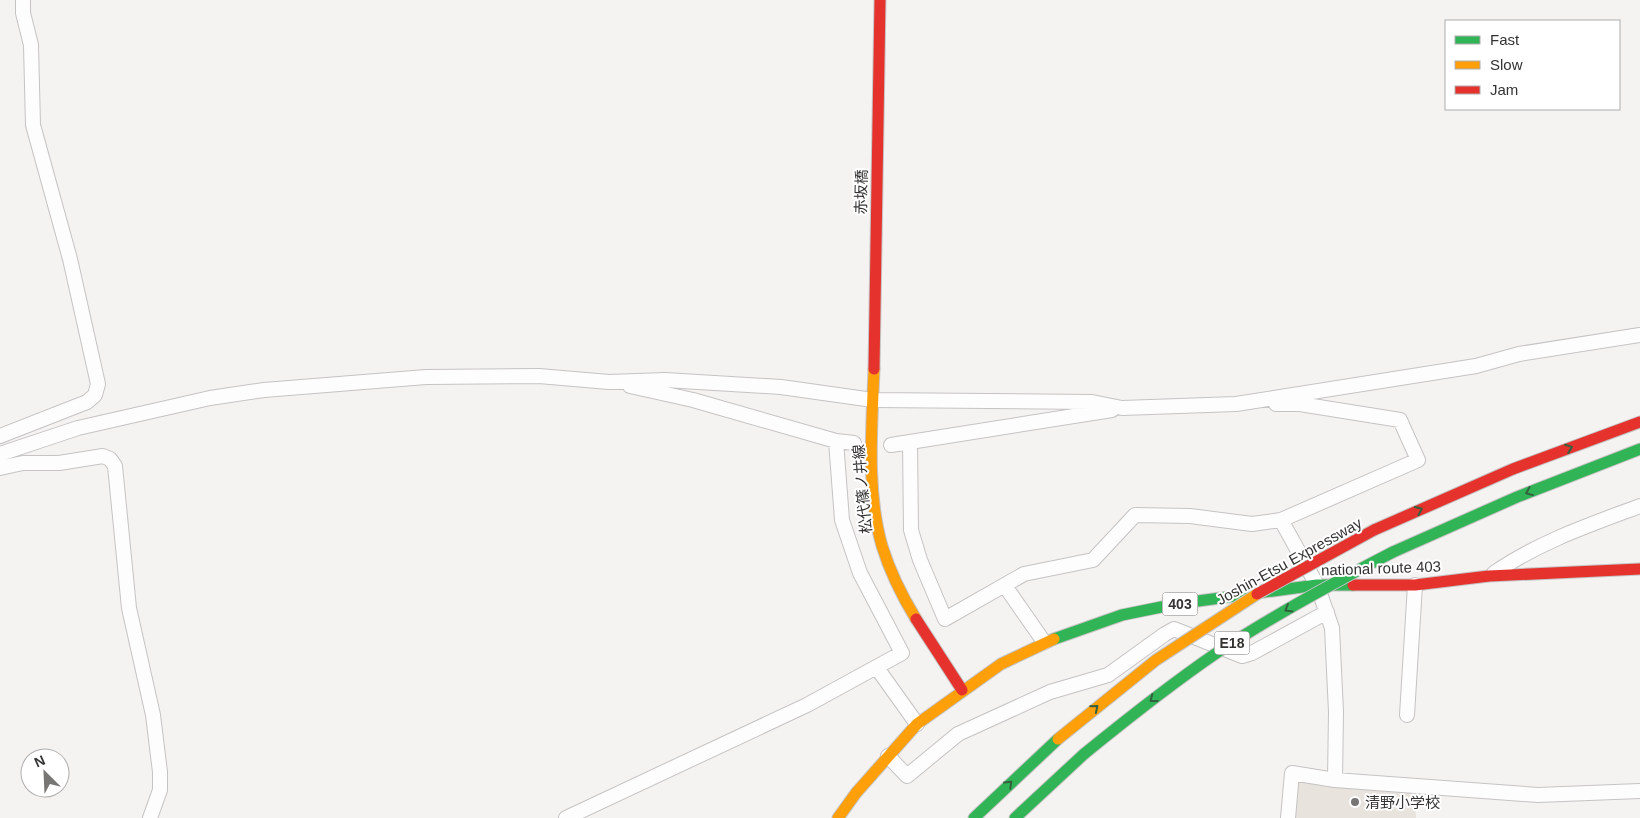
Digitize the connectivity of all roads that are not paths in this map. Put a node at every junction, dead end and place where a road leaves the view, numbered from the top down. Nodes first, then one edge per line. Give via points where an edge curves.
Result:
1 (23, 0) edge
2 (880, 0) edge
3 (1640, 335) edge
4 (609, 382) junction
5 (873, 384) joint
6 (873, 400) junction
7 (1236, 404) junction
8 (1122, 408) junction
9 (1640, 422) edge
10 (0, 436) edge
11 (836, 441) junction
12 (854, 443) dead end
13 (910, 443) junction
14 (892, 445) dead end
15 (1640, 449) edge
16 (0, 454) edge
17 (0, 468) edge
18 (1640, 506) edge
19 (1281, 520) junction
20 (1640, 569) edge
21 (1489, 576) junction
22 (1317, 585) junction
23 (1415, 585) junction
24 (1005, 586) junction
25 (1327, 612) junction
26 (1044, 642) junction
27 (878, 668) junction
28 (962, 690) junction
29 (1407, 715) dead end
30 (917, 724) junction
31 (888, 756) junction
32 (1335, 780) junction
33 (1640, 791) edge
34 (150, 818) edge
35 (566, 818) edge
36 (838, 818) edge
37 (974, 818) edge
38 (1015, 818) edge
39 (1288, 818) edge

1 - 10 street via 32,45 33,125 67,250 98,384 95,395 87,402
2 - 5 main road, 赤坂橋
3 - 7 street via 1519,354 1476,366
4 - 6 street via 664,380 781,387
4 - 11 street via 693,400
4 - 16 street via 538,376 426,377 264,390 210,398 78,428
5 - 6 main road, 松代篠ノ井線
6 - 8 street via 1092,402
6 - 28 main road, 松代篠ノ井線 via 872,454 878,524 890,566 924,637
7 - 8 street
7 - 19 street via 1300,404 1400,420 1418,460
8 - 13 street
37 -> 9 main road, Joshin-Etsu Expressway / E18, bridge via 1058,739 1156,660 1266,587 1374,530 1513,469
11 - 12 street
11 - 27 street via 842,520 860,572 902,653
13 - 14 street
13 - 24 street via 911,530 945,619
15 -> 38 main road, E18, bridge via 1499,504 1393,552 1290,607 1184,676 1084,754
17 - 34 street via 102,456 115,466 129,608 153,715 160,772 160,790
18 - 21 street via 1557,537
19 - 22 street
19 - 24 street via 1252,524 1190,516 1135,515 1092,560 1024,574
20 - 21 main road, national route 403 / 403
21 - 23 main road, national route 403 / 403
22 - 23 main road, national route 403 / 403
22 - 25 street
22 - 26 main road, national route 403 / 403 via 1176,604 1122,615
23 - 29 street
24 - 26 street
25 - 31 street via 1252,654 1242,656 1174,630 1108,675 1050,692 958,734 907,776
25 - 32 street via 1332,628 1336,712
26 - 28 main road, national route 403 / 403 via 1001,664
27 - 30 street
27 - 35 street via 807,705
28 - 30 main road, national route 403 / 403
30 - 31 main road, national route 403 / 403
31 - 36 main road, national route 403 / 403
32 - 33 street via 1538,795
32 - 39 street via 1292,773

